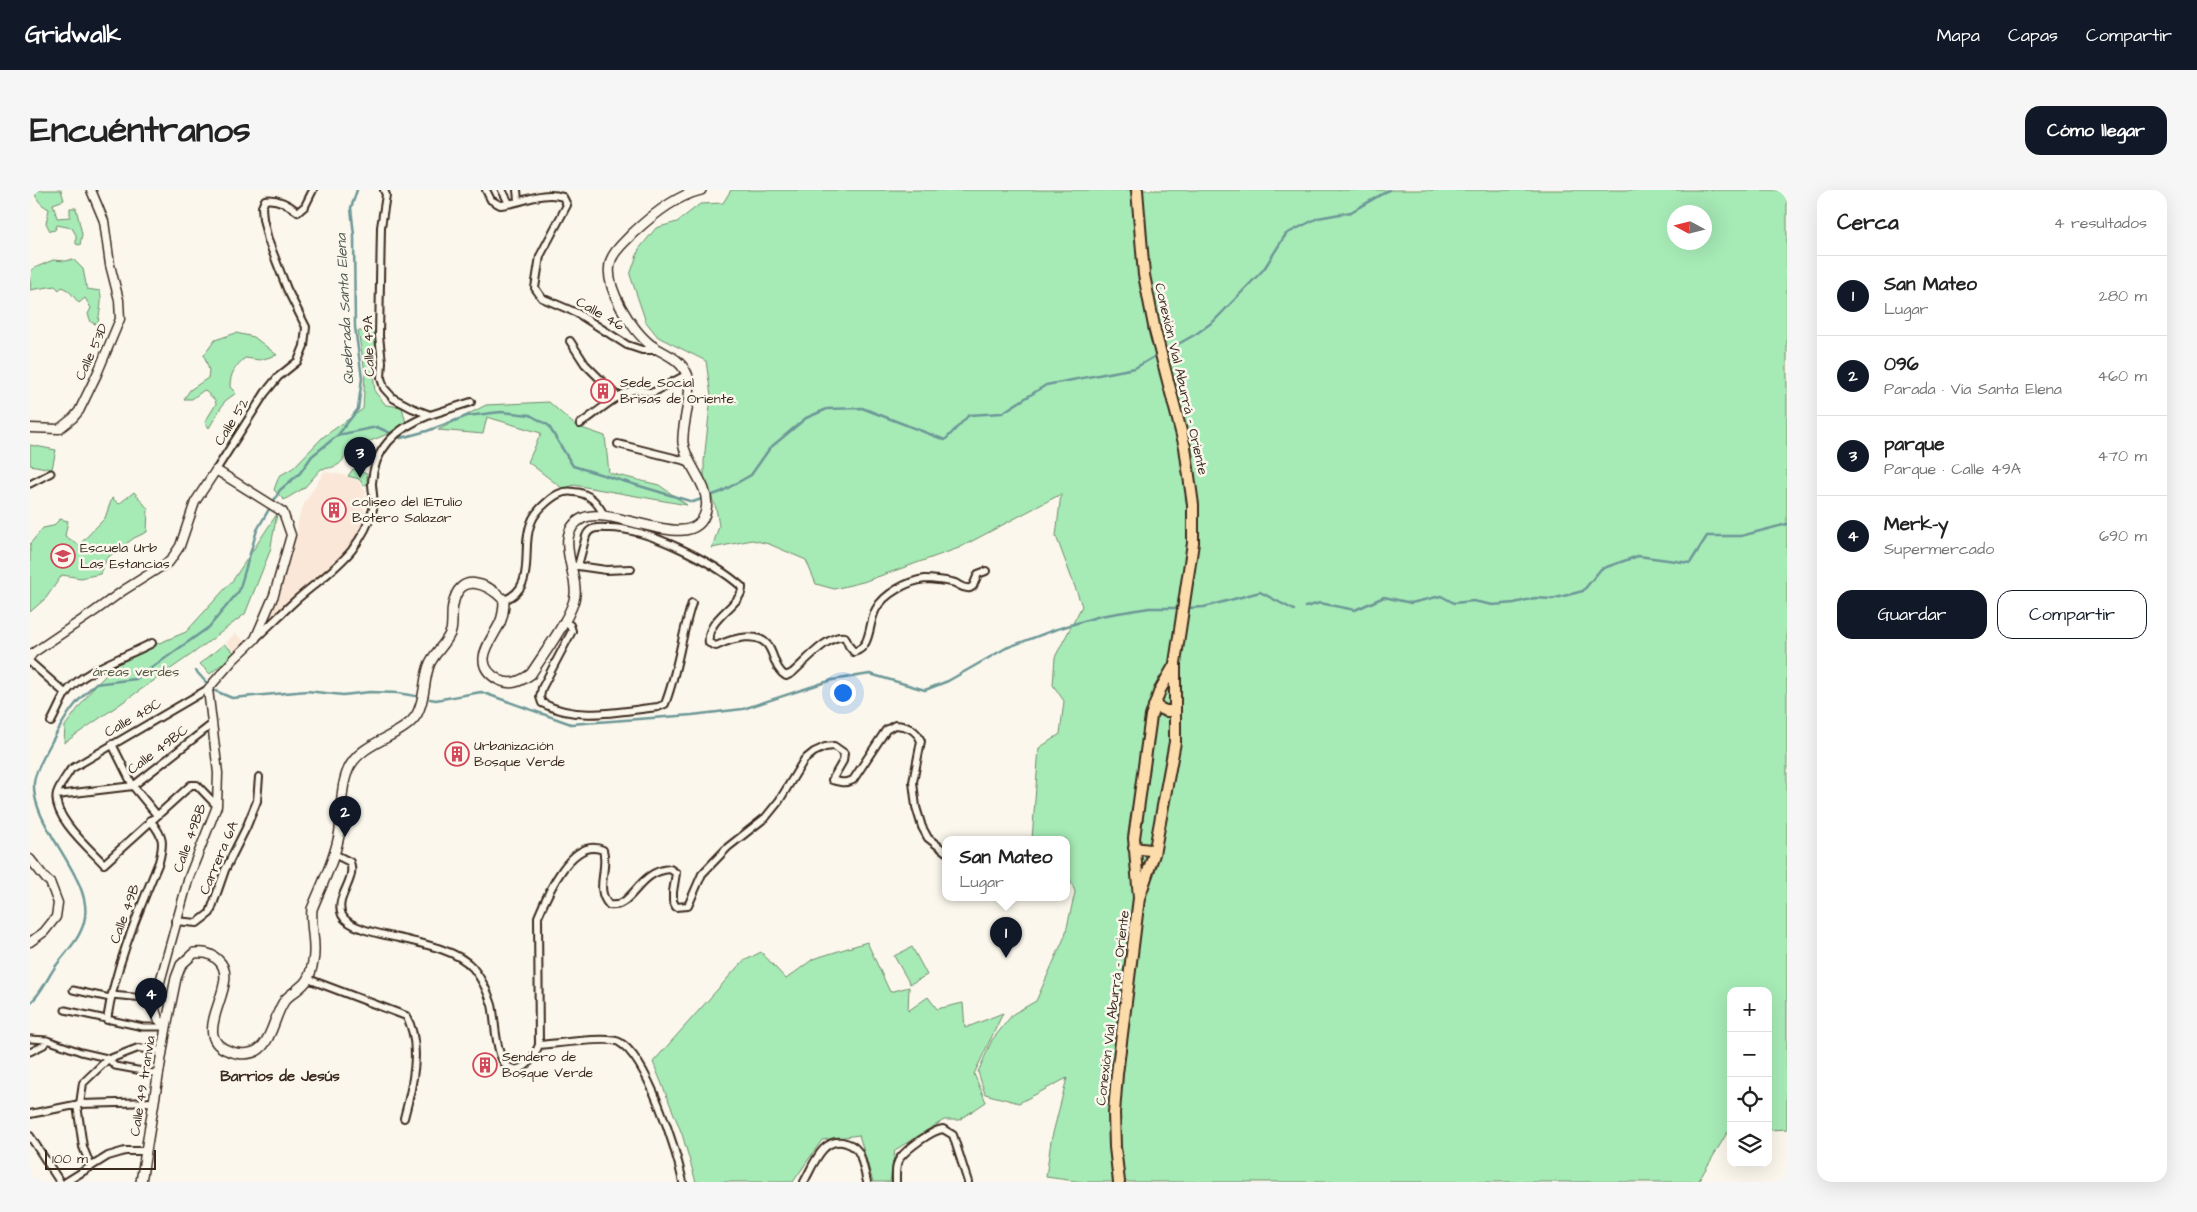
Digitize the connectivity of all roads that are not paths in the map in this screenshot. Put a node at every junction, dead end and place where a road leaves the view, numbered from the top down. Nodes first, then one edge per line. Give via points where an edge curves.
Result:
1 (91, 190) edge
2 (313, 190) edge
3 (384, 190) edge
4 (502, 190) edge
5 (517, 190) edge
6 (701, 190) edge
7 (1137, 190) edge
8 (486, 193) edge
9 (534, 193) edge
10 (518, 200) junction
11 (509, 203) junction
12 (570, 341) dead end
13 (658, 350) junction
14 (688, 374) junction
15 (619, 398) junction
16 (471, 402) dead end
17 (430, 415) junction
18 (580, 424) dead end
19 (30, 428) edge
20 (618, 444) dead end
21 (690, 462) junction
22 (216, 470) junction
23 (51, 473) dead end
24 (30, 484) edge
25 (605, 517) junction
26 (575, 566) junction
27 (631, 569) dead end
28 (986, 571) dead end
29 (504, 600) junction
30 (692, 603) dead end
31 (563, 622) junction
32 (255, 639) junction
33 (152, 643) dead end
34 (30, 657) edge
35 (1176, 660) junction
36 (30, 662) edge
37 (210, 687) junction
38 (1160, 690) junction
39 (66, 694) junction
40 (1175, 700) junction
41 (1154, 706) junction
42 (1174, 712) junction
43 (51, 722) dead end
44 (211, 725) junction
45 (112, 744) junction
46 (259, 777) dead end
47 (133, 786) junction
48 (57, 795) junction
49 (217, 806) junction
50 (156, 814) junction
51 (150, 820) junction
52 (1134, 848) junction
53 (942, 849) edge
54 (334, 854) junction
55 (1154, 854) junction
56 (30, 859) edge
57 (1136, 864) junction
58 (1152, 865) junction
59 (1139, 900) junction
60 (175, 921) junction
61 (30, 942) edge
62 (308, 979) junction
63 (74, 990) dead end
64 (111, 996) junction
65 (156, 999) junction
66 (64, 1010) dead end
67 (107, 1020) junction
68 (166, 1027) junction
69 (30, 1039) edge
70 (47, 1040) junction
71 (539, 1045) junction
72 (162, 1051) junction
73 (30, 1052) edge
74 (107, 1060) junction
75 (159, 1074) junction
76 (154, 1102) junction
77 (78, 1105) junction
78 (30, 1114) edge
79 (404, 1118) dead end
80 (30, 1136) edge
81 (146, 1151) junction
82 (91, 1167) junction
83 (60, 1182) edge
84 (66, 1182) edge
85 (141, 1182) edge
86 (683, 1182) edge
87 (804, 1182) edge
88 (867, 1182) edge
89 (896, 1182) edge
90 (968, 1182) edge
91 (1119, 1182) edge

1 - 19 street, Calle 53D via 104,221 120,319 97,374 73,418 59,428
2 - 22 street, Calle 52 via 298,212 271,199 265,200 262,206 268,240 306,327 304,346 298,361 265,393
3 - 17 street, Calle 49A via 379,321 381,378 384,388 393,398
4 - 11 street
5 - 10 street
6 - 13 main road via 689,193 649,219 616,250 611,260 610,280 628,320
7 - 35 main road, Conexión Vial Aburrá - Oriente via 1144,275 1185,447 1193,505 1193,542
8 - 11 street via 500,206
9 - 10 street
9 - 13 street, Calle 46 via 556,194 563,197 567,205 540,256 534,288 542,298 577,313 627,345 642,350
10 - 11 street
12 - 15 street via 585,364
13 - 14 main road via 676,358
14 - 15 street via 654,392 635,390
14 - 21 main road via 683,444
15 - 18 street
16 - 17 street
17 - 32 street via 412,421 380,452 372,482 373,508 366,528 351,550
20 - 21 street
21 - 25 main road via 701,481 706,510 692,530 679,532
22 - 32 street via 283,512 291,535 274,595
22 - 34 street, Calle 52 via 195,502 180,546 170,561
23 - 24 street
25 - 26 main road via 584,518 573,526 568,549
25 - 29 street via 598,503 588,496 562,492 552,497 538,510 530,524 528,560 520,588
26 - 27 street
26 - 28 street via 587,532 594,528 622,529 689,552 742,588 736,602 724,610 710,632 710,643 716,646 740,638 761,640 769,646 781,673 788,676 837,636 845,637 854,652 862,649 879,605 905,586 928,579 970,588 978,574
26 - 31 main road via 575,595
29 - 31 main road via 500,623 484,650 484,662 491,675 501,681 510,683 532,674
29 - 54 main road via 486,585 465,585 458,592 453,604 452,630 430,663 416,715 408,724 359,754 349,768
30 - 31 street via 671,687 665,704 658,707 589,715 567,713 542,703 542,688 572,631 570,625
32 - 37 street
33 - 39 street via 91,673
35 - 38 main road, Conexión Vial Aburrá - Oriente
35 - 40 main road, Conexión Vial Aburrá - Oriente
36 - 39 street
37 - 44 street, Calle 49BB
37 - 45 street, Calle 48C
38 - 40 main road
38 - 41 main road, Conexión Vial Aburrá - Oriente
39 - 43 street
40 - 42 main road, Conexión Vial Aburrá - Oriente
41 - 42 main road
41 - 52 main road, Conexión Vial Aburrá - Oriente
42 - 55 main road, Conexión Vial Aburrá - Oriente via 1175,742
44 - 47 street, Calle 49BC
44 - 49 street, Calle 49BB via 218,773
45 - 47 street
45 - 48 street, Calle 48C via 72,769
46 - 60 street, Carrera 6A via 257,801 225,870 210,913 197,923
47 - 48 street, Calle 49BC
47 - 50 street
48 - 51 street, Calle 49BB via 60,811 69,827 104,864
49 - 50 street, Calle 49BB via 197,785 191,785
49 - 60 street, Calle 49BB
50 - 51 street, Calle 49BB
51 - 64 street, Calle 49B via 161,834 159,862 124,952
52 - 55 main road via 1150,850
52 - 57 main road, Conexión Vial Aburrá - Oriente
53 - 71 street via 928,838 916,807 913,782 921,741 919,735 910,728 895,725 886,730 849,782 832,780 844,761 841,749 825,747 804,760 766,817 728,846 702,874 688,906 676,907 673,902 676,873 670,869 652,874 621,904 609,905 603,898 601,887 606,858 603,850 596,847 584,849 565,866 538,917
54 - 62 main road via 312,909 315,953
54 - 71 street via 350,862 353,870 340,906 347,921 361,929 444,949 473,968 493,1006 498,1044 507,1067 513,1070 522,1068
55 - 58 main road, Conexión Vial Aburrá - Oriente
56 - 61 street via 50,882 58,903 56,917
57 - 58 main road
57 - 59 main road, Conexión Vial Aburrá - Oriente
58 - 59 main road, Conexión Vial Aburrá - Oriente
59 - 91 main road, Conexión Vial Aburrá - Oriente via 1114,1113
60 - 65 street, Calle 49BB
62 - 68 main road, Calle 49 tranvia via 285,1001 270,1038 254,1052 241,1053 225,1049 218,1043 212,1027 226,982 226,971 214,955 194,953 181,965
62 - 79 street via 406,1016 413,1037 415,1069
63 - 64 street
64 - 65 street
64 - 67 street, Calle 49B
65 - 68 street, Calle 49BB via 158,1019
66 - 67 street
67 - 68 street via 143,1027
68 - 72 main road, Calle 49 tranvia
69 - 70 street
70 - 73 street
70 - 74 street
71 - 86 street via 607,1040 619,1042 638,1059 666,1124
72 - 74 street via 138,1048
72 - 75 main road, Calle 49 tranvia
74 - 75 street via 115,1066
74 - 77 street via 83,1083
75 - 76 main road, Calle 49 tranvia
76 - 77 street
76 - 81 main road, Calle 49 tranvia
77 - 78 street
77 - 82 street via 83,1147
80 - 83 street
81 - 82 street via 125,1151 108,1156
81 - 85 main road, Calle 49 tranvia
82 - 84 street
87 - 88 street via 823,1149 838,1141 854,1146
89 - 90 street via 900,1158 933,1132 943,1129 952,1135

